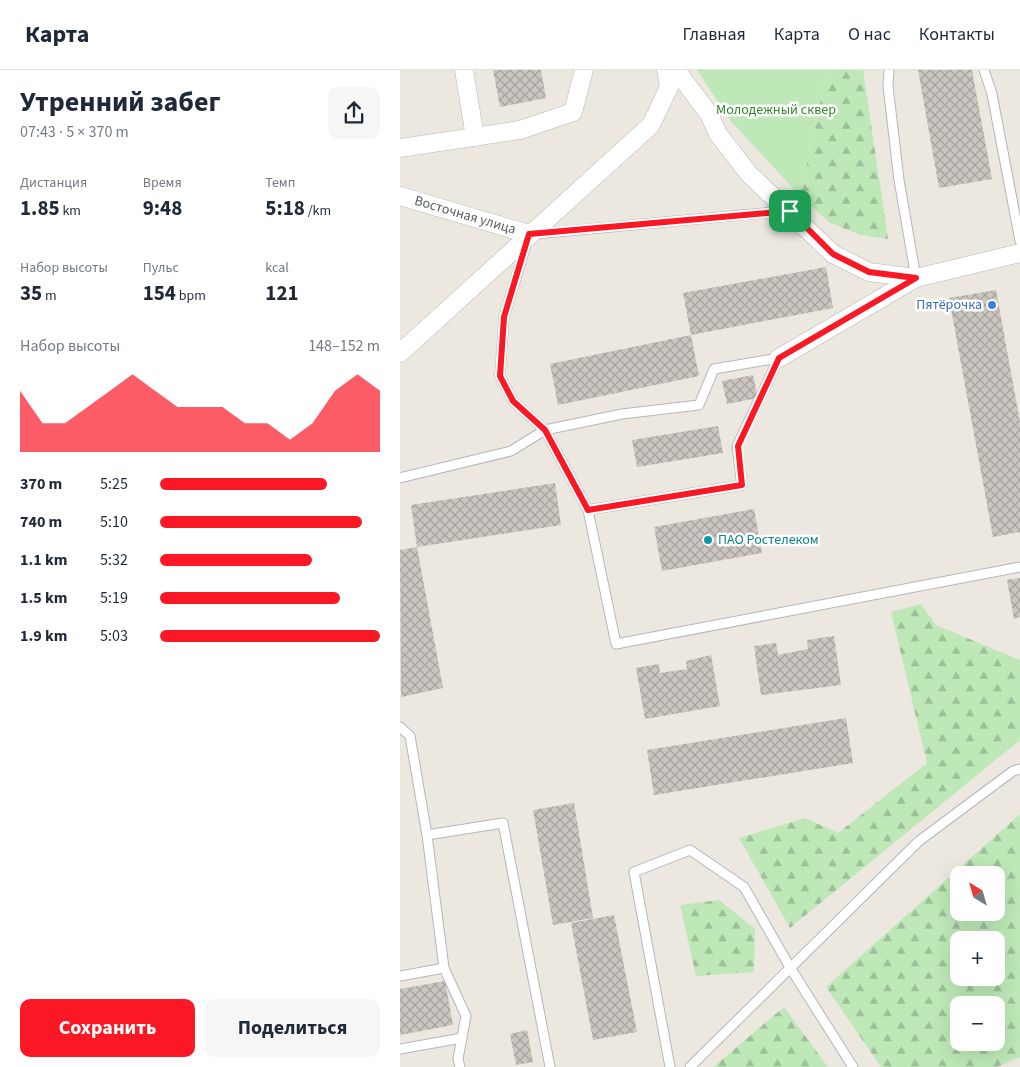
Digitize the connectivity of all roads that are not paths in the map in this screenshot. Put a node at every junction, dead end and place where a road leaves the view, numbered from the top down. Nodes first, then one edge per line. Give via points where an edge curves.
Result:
1 (464, 70) edge
2 (584, 70) edge
3 (666, 70) edge
4 (676, 70) edge
5 (889, 70) edge
6 (984, 70) edge
7 (475, 137) junction
8 (400, 148) edge
9 (400, 196) edge
10 (790, 211) junction
11 (529, 234) junction
12 (1020, 241) edge
13 (1020, 253) edge
14 (916, 278) junction
15 (400, 352) edge
16 (779, 358) junction
17 (545, 430) junction
18 (400, 478) edge
19 (588, 510) junction
20 (1020, 567) edge
21 (400, 727) edge
22 (1020, 769) edge
23 (427, 835) junction
24 (444, 968) junction
25 (791, 969) junction
26 (400, 976) edge
27 (462, 1038) junction
28 (400, 1049) edge
29 (460, 1067) edge
30 (550, 1067) edge
31 (670, 1067) edge
32 (690, 1067) edge
33 (853, 1067) edge

1 - 7 street
2 - 7 street via 573,112 520,130
3 - 11 street via 669,87 651,125
4 - 10 street via 749,174
5 - 14 lane via 899,180
6 - 12 lane via 992,94
7 - 8 street
9 - 11 street, Восточная улица
10 - 11 lane
10 - 14 street via 833,254 869,272
11 - 15 street
11 - 17 lane via 504,317 500,376 513,401
13 - 14 street
14 - 16 street
16 - 17 lane via 714,369 699,404 622,414
16 - 19 lane via 738,446 742,485
17 - 18 lane via 511,451
17 - 19 lane
19 - 20 lane via 616,644
21 - 23 lane via 410,736
22 - 25 lane via 920,841
23 - 24 lane
23 - 30 lane via 503,823
24 - 26 lane
24 - 27 lane via 466,1016
25 - 31 lane via 744,887 690,850 634,872
25 - 32 lane
25 - 33 lane
27 - 28 lane
27 - 29 lane via 458,1059

